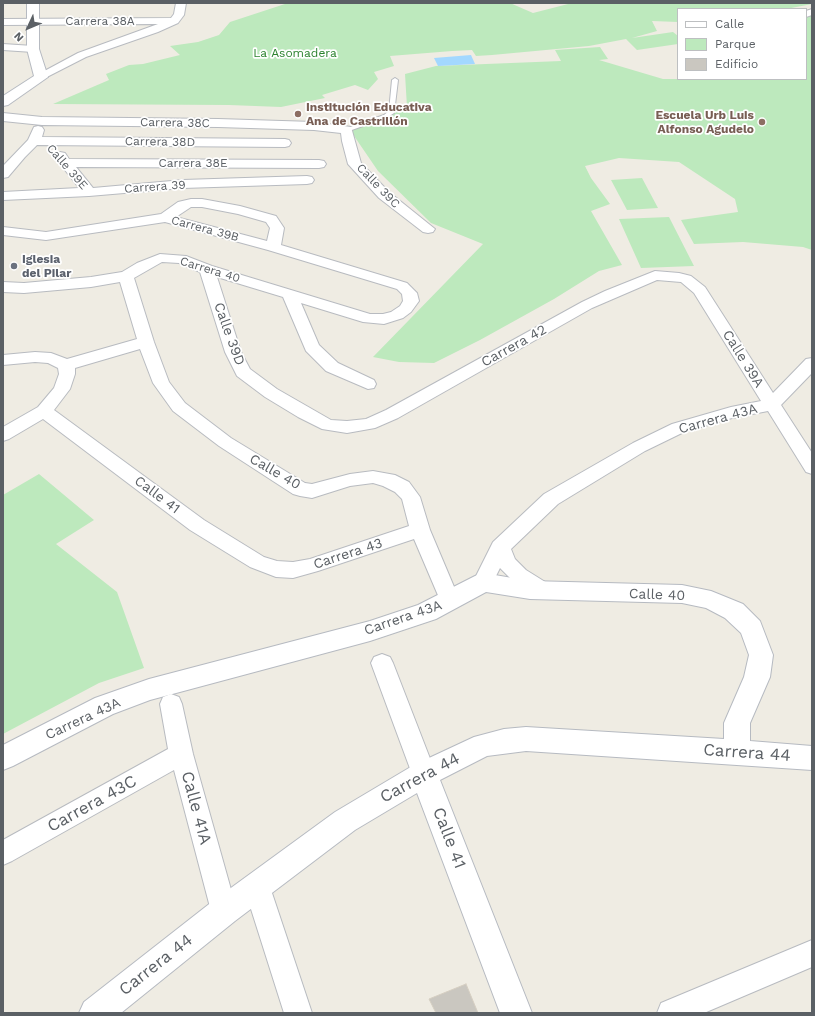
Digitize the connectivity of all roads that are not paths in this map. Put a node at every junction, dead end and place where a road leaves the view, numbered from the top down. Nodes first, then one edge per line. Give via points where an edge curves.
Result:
1 (33, 3) edge
2 (181, 3) edge
3 (33, 21) junction
4 (174, 21) junction
5 (3, 22) edge
6 (3, 47) edge
7 (33, 48) junction
8 (41, 77) junction
9 (395, 80) dead end
10 (3, 102) edge
11 (3, 117) edge
12 (42, 121) junction
13 (218, 123) junction
14 (346, 130) junction
15 (39, 141) junction
16 (213, 143) junction
17 (285, 143) dead end
18 (67, 163) junction
19 (319, 164) dead end
20 (3, 174) edge
21 (307, 180) dead end
22 (187, 184) junction
23 (89, 192) junction
24 (3, 196) edge
25 (240, 210) junction
26 (165, 218) junction
27 (428, 229) dead end
28 (3, 231) edge
29 (273, 247) junction
30 (207, 269) junction
31 (126, 276) junction
32 (3, 287) edge
33 (700, 290) joint
34 (290, 295) junction
35 (369, 319) joint
36 (146, 342) junction
37 (3, 360) edge
38 (812, 363) edge
39 (66, 365) junction
40 (368, 384) dead end
41 (771, 405) junction
42 (44, 411) junction
43 (328, 425) joint
44 (3, 435) edge
45 (812, 468) edge
46 (420, 530) junction
47 (500, 547) junction
48 (276, 569) joint
49 (483, 582) junction
50 (542, 591) junction
51 (450, 601) junction
52 (382, 663) dead end
53 (171, 704) dead end
54 (737, 752) junction
55 (181, 754) junction
56 (3, 758) edge
57 (812, 758) edge
58 (424, 774) junction
59 (3, 853) edge
60 (257, 887) junction
61 (224, 911) junction
62 (812, 953) edge
63 (95, 1013) edge
64 (298, 1013) edge
65 (516, 1013) edge
66 (671, 1013) edge

1 - 3 street
2 - 4 street via 179,16
3 - 4 street, Carrera 38A
3 - 5 street, Carrera 38A
3 - 7 street
4 - 8 street via 82,55
6 - 7 street
7 - 8 street
8 - 10 street
9 - 14 lane via 392,112
11 - 12 street, Carrera 38C
12 - 13 street, Carrera 38C
12 - 15 street
13 - 14 street, Carrera 38C via 314,126
13 - 16 street
14 - 27 street, Calle 39C via 355,164 384,195
15 - 16 street, Carrera 38D
15 - 18 street, Calle 39E
15 - 20 street via 20,154
16 - 17 street, Carrera 38D
18 - 19 street, Carrera 38E
18 - 23 street, Calle 39E
21 - 22 street, Carrera 39
22 - 23 street, Carrera 39
22 - 25 street via 215,194
23 - 24 street, Carrera 39
25 - 26 street via 191,202
25 - 29 street via 270,219 277,228
26 - 28 street, Carrera 39B via 46,236
26 - 29 street, Carrera 39B
29 - 35 street, Carrera 39B via 402,286 409,293 411,301 406,309 397,315 384,319
30 - 31 street, Carrera 40 via 181,259 160,258
30 - 34 street, Carrera 40
30 - 43 street, Calle 39D via 233,352 243,372 271,393
31 - 32 street, Carrera 40 via 24,288
31 - 36 street, Calle 40
33 - 41 street, Calle 39A
33 - 43 street, Carrera 42 via 686,279 655,276 587,305 392,414 369,424 347,427
34 - 35 street, Carrera 40
34 - 40 street via 312,347 332,367
36 - 39 street
36 - 46 street, Calle 40 via 161,383 179,407 225,442 300,489 312,491 350,480 373,477 388,480 402,487 411,497
37 - 39 street via 50,358
38 - 41 street, Carrera 43A
39 - 42 street via 67,374 62,389
41 - 45 street, Calle 39A
41 - 47 street, Carrera 43A via 678,428 639,447 552,499
42 - 44 street
42 - 48 street, Calle 41 via 197,525 258,562
46 - 48 street, Carrera 43 via 311,566 293,570
46 - 51 street, Calle 40
47 - 49 street, Carrera 43A
47 - 50 street via 507,563
49 - 50 street, Calle 40
49 - 51 street, Carrera 43A
50 - 54 street, Calle 40 via 682,594 711,600 734,611 751,628 761,655 757,677 737,723
51 - 56 street, Carrera 43A via 427,612 370,630 149,690 104,706
52 - 58 street, Calle 41
53 - 55 street, Calle 41A
54 - 57 street, Carrera 44
54 - 58 street, Carrera 44 via 504,741 483,745
55 - 59 street, Carrera 43C
55 - 61 street, Calle 41A
58 - 60 street, Carrera 44 via 345,821
58 - 65 street, Calle 41
60 - 61 street, Carrera 44
60 - 64 street
61 - 63 street, Carrera 44
62 - 66 street

